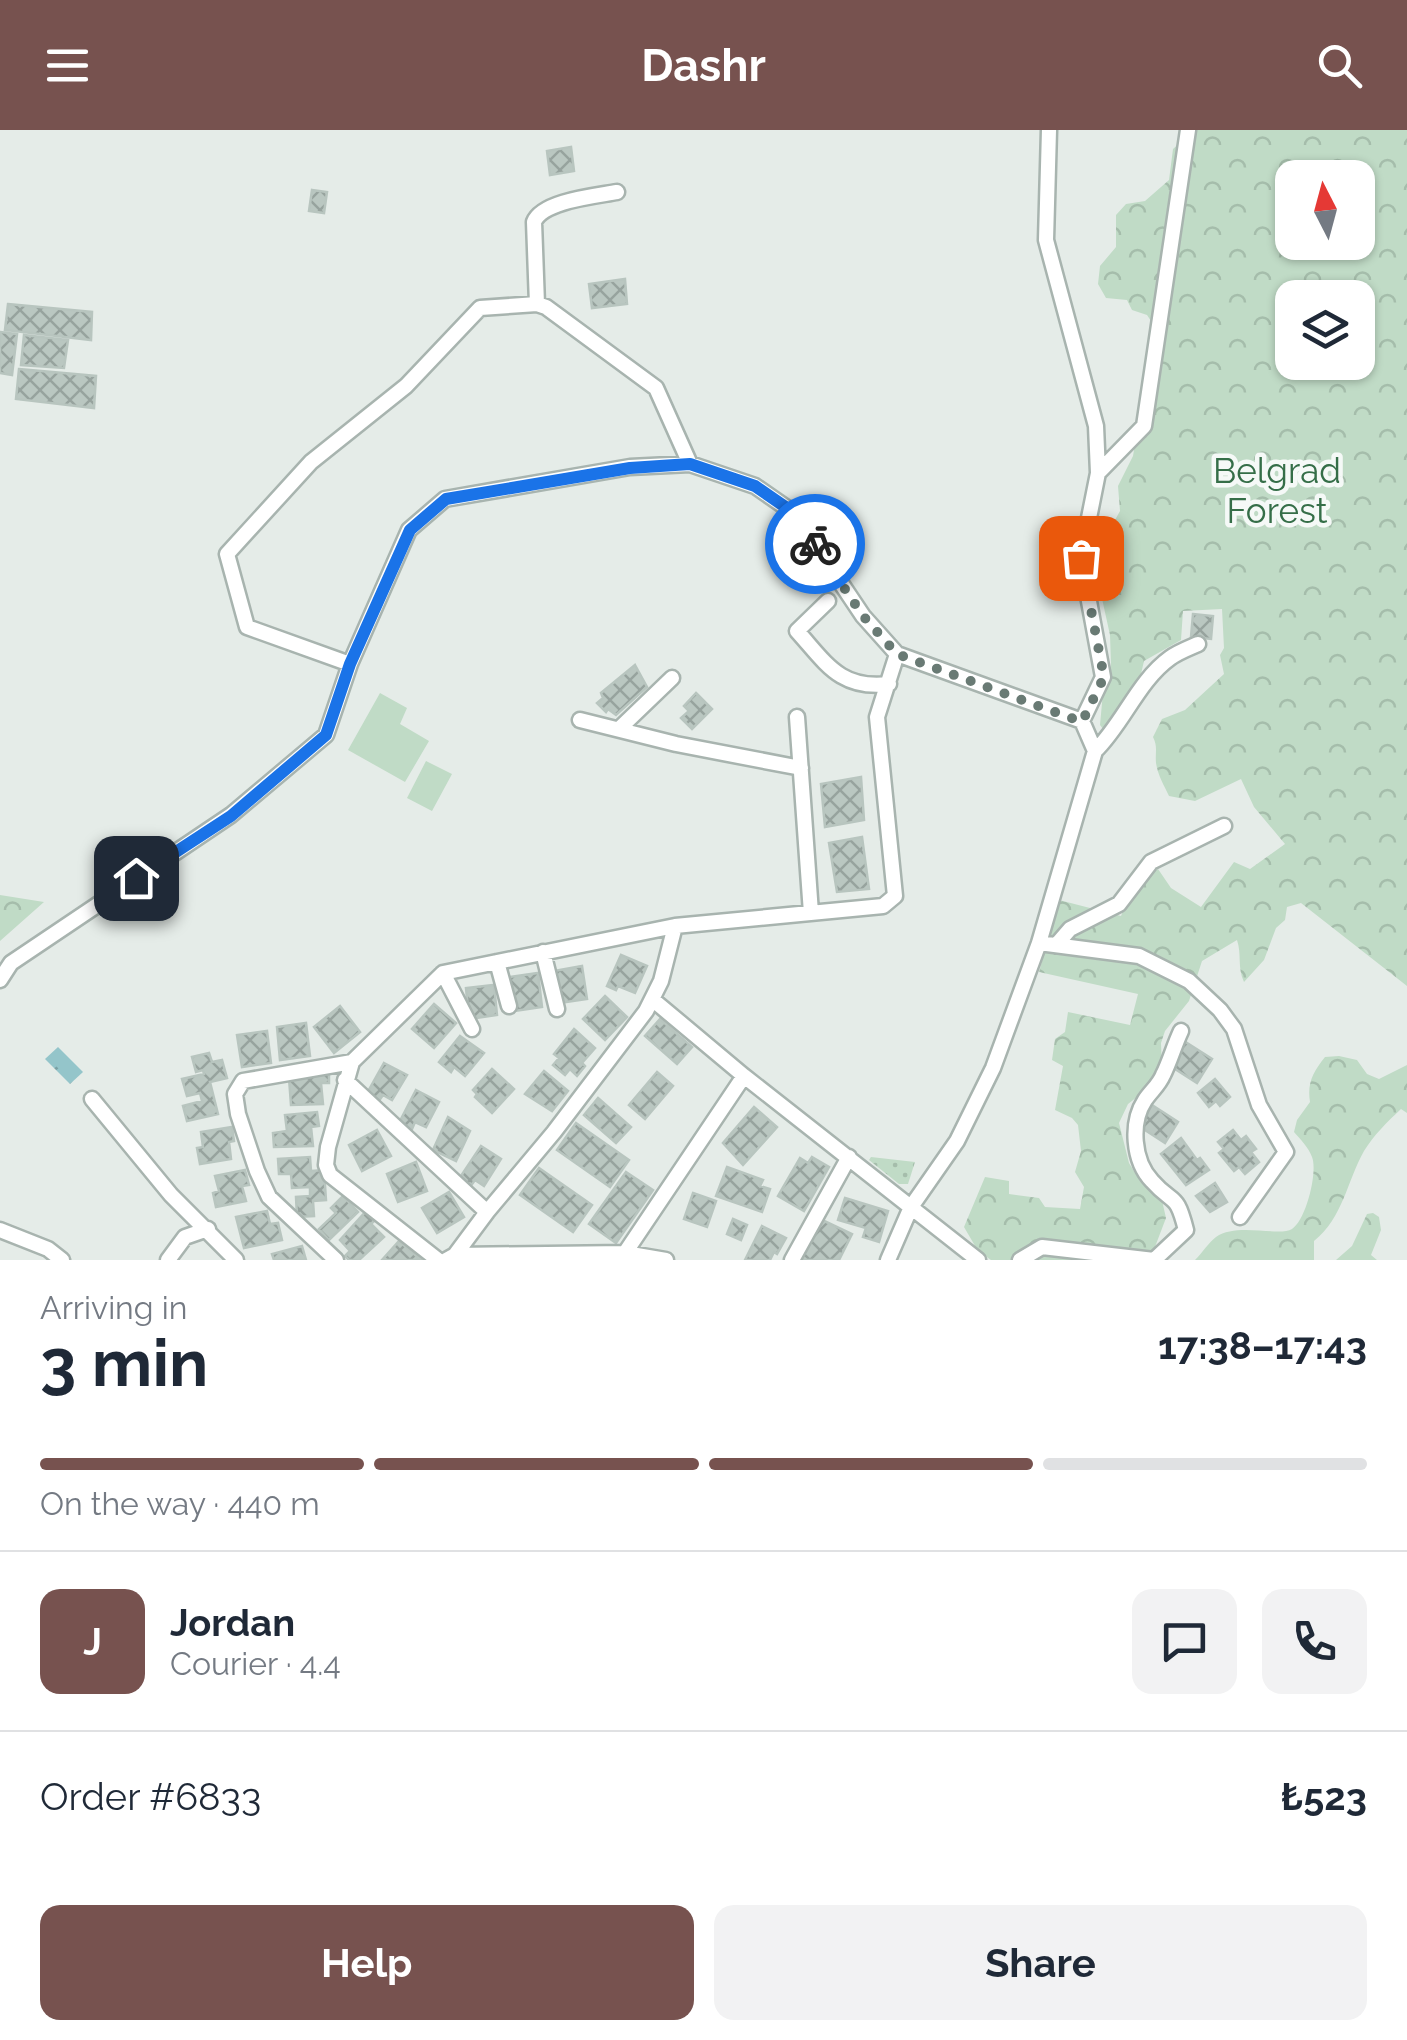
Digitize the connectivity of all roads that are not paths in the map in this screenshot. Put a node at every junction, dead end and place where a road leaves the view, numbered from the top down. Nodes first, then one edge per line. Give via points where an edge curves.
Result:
1 (1049, 130) edge
2 (1188, 130) edge
3 (617, 192) dead end
4 (536, 304) junction
5 (690, 464) junction
6 (1098, 472) junction
7 (828, 601) dead end
8 (1198, 644) dead end
9 (897, 654) junction
10 (350, 664) junction
11 (672, 678) dead end
12 (888, 684) junction
13 (797, 717) dead end
14 (580, 720) dead end
15 (1082, 722) junction
16 (620, 728) junction
17 (1095, 751) junction
18 (801, 768) junction
19 (1224, 826) dead end
20 (812, 913) junction
21 (675, 926) junction
22 (1039, 943) junction
23 (1057, 944) junction
24 (543, 952) junction
25 (497, 962) junction
26 (444, 973) junction
27 (0, 980) edge
28 (652, 999) junction
29 (509, 1006) dead end
30 (557, 1009) dead end
31 (472, 1028) dead end
32 (1181, 1031) dead end
33 (352, 1062) junction
34 (744, 1076) junction
35 (345, 1080) junction
36 (92, 1100) dead end
37 (849, 1157) junction
38 (911, 1206) junction
39 (487, 1212) junction
40 (1240, 1217) dead end
41 (0, 1230) edge
42 (208, 1230) junction
43 (624, 1256) edge
44 (450, 1258) edge
45 (62, 1260) edge
46 (168, 1260) edge
47 (236, 1260) edge
48 (336, 1260) edge
49 (438, 1260) edge
50 (666, 1260) edge
51 (792, 1260) edge
52 (888, 1260) edge
53 (978, 1260) edge
54 (1020, 1260) edge
55 (1154, 1260) edge

1 - 6 street via 1046,240 1096,426
2 - 6 street via 1144,426
3 - 4 street via 537,214
4 - 5 street via 656,388
4 - 10 street via 480,308 406,386 311,462 227,554 247,627
5 - 9 street via 755,486 794,513 863,616
5 - 10 street via 446,499 410,530
6 - 15 street via 1081,558 1104,677
7 - 12 street via 797,630 836,674 866,687
8 - 17 street via 1151,677
9 - 12 street
9 - 15 street
10 - 27 street via 326,735 231,816 11,963
11 - 16 street
12 - 20 street via 876,717 895,896 882,906
13 - 18 street
14 - 16 street
15 - 17 street
16 - 18 street
17 - 22 street
18 - 20 street
19 - 23 street via 1151,862 1118,904 1070,929
20 - 21 street
21 - 24 street
21 - 28 street
22 - 23 street
22 - 38 street via 958,1141
23 - 40 street via 1157,962 1189,981 1227,1018 1259,1105 1286,1152
24 - 25 street
24 - 30 street
25 - 26 street
25 - 29 street
26 - 31 street
26 - 33 street
28 - 34 street
28 - 39 street
32 - 55 street via 1136,1121 1137,1156 1151,1181 1178,1202 1186,1230
33 - 35 street
33 - 48 street via 243,1081 235,1094 269,1197
34 - 37 street
34 - 43 street
35 - 39 street
35 - 49 street via 328,1146 330,1176
36 - 42 street
37 - 38 street
37 - 51 street
38 - 52 street
38 - 53 street
39 - 44 street
41 - 45 street
42 - 46 street via 185,1238
42 - 47 street
43 - 44 street
43 - 50 street
54 - 55 street via 1042,1247

